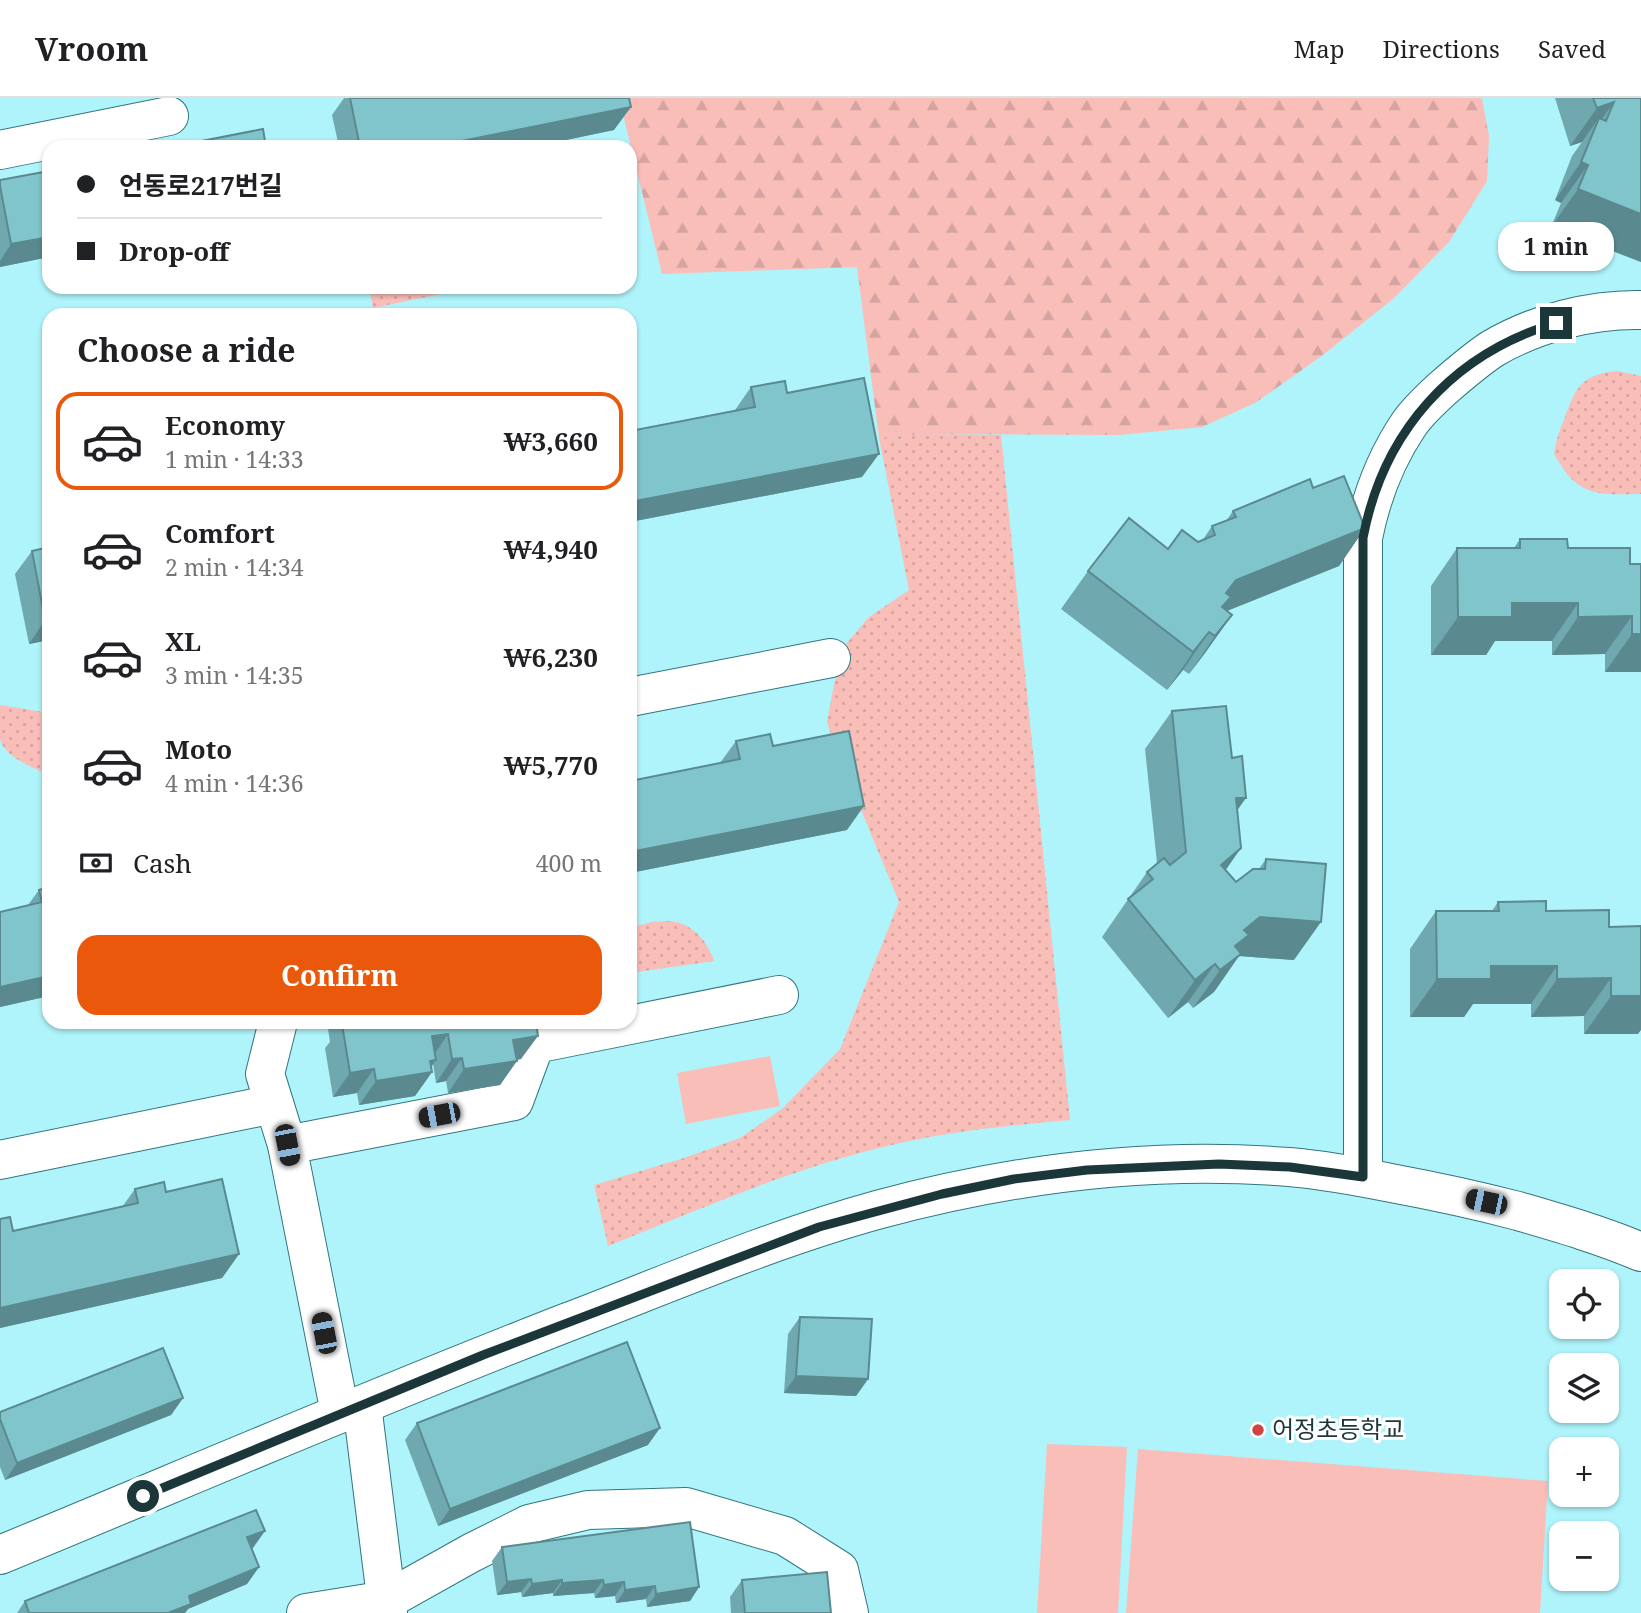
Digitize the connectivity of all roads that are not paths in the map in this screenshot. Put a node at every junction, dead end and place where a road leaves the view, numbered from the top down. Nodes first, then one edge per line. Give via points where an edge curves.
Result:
1 (169, 117) dead end
2 (51, 140) edge
3 (42, 142) edge
4 (0, 150) edge
5 (1641, 310) edge
6 (831, 658) dead end
7 (637, 696) edge
8 (779, 995) dead end
9 (637, 1024) edge
10 (276, 1029) edge
11 (610, 1029) edge
12 (274, 1104) junction
13 (287, 1145) junction
14 (0, 1160) edge
15 (1363, 1177) junction
16 (1641, 1252) edge
17 (351, 1409) junction
18 (0, 1555) edge
19 (388, 1607) edge
20 (306, 1613) edge
21 (849, 1613) edge

1 - 2 street
3 - 4 street
5 - 15 street via 1599,313 1540,328 1468,366 1410,422 1373,497 1363,538
6 - 7 street
8 - 9 street
10 - 12 street via 265,1074
11 - 13 street via 536,1044 514,1101
12 - 13 street
12 - 14 street
13 - 17 street
15 - 16 street via 1486,1202
15 - 17 street via 1290,1167 1167,1166 1087,1170 942,1194 819,1227
17 - 18 street
17 - 19 street
19 - 20 street
19 - 21 street via 471,1553 529,1524 587,1510 686,1507 785,1536 839,1570

